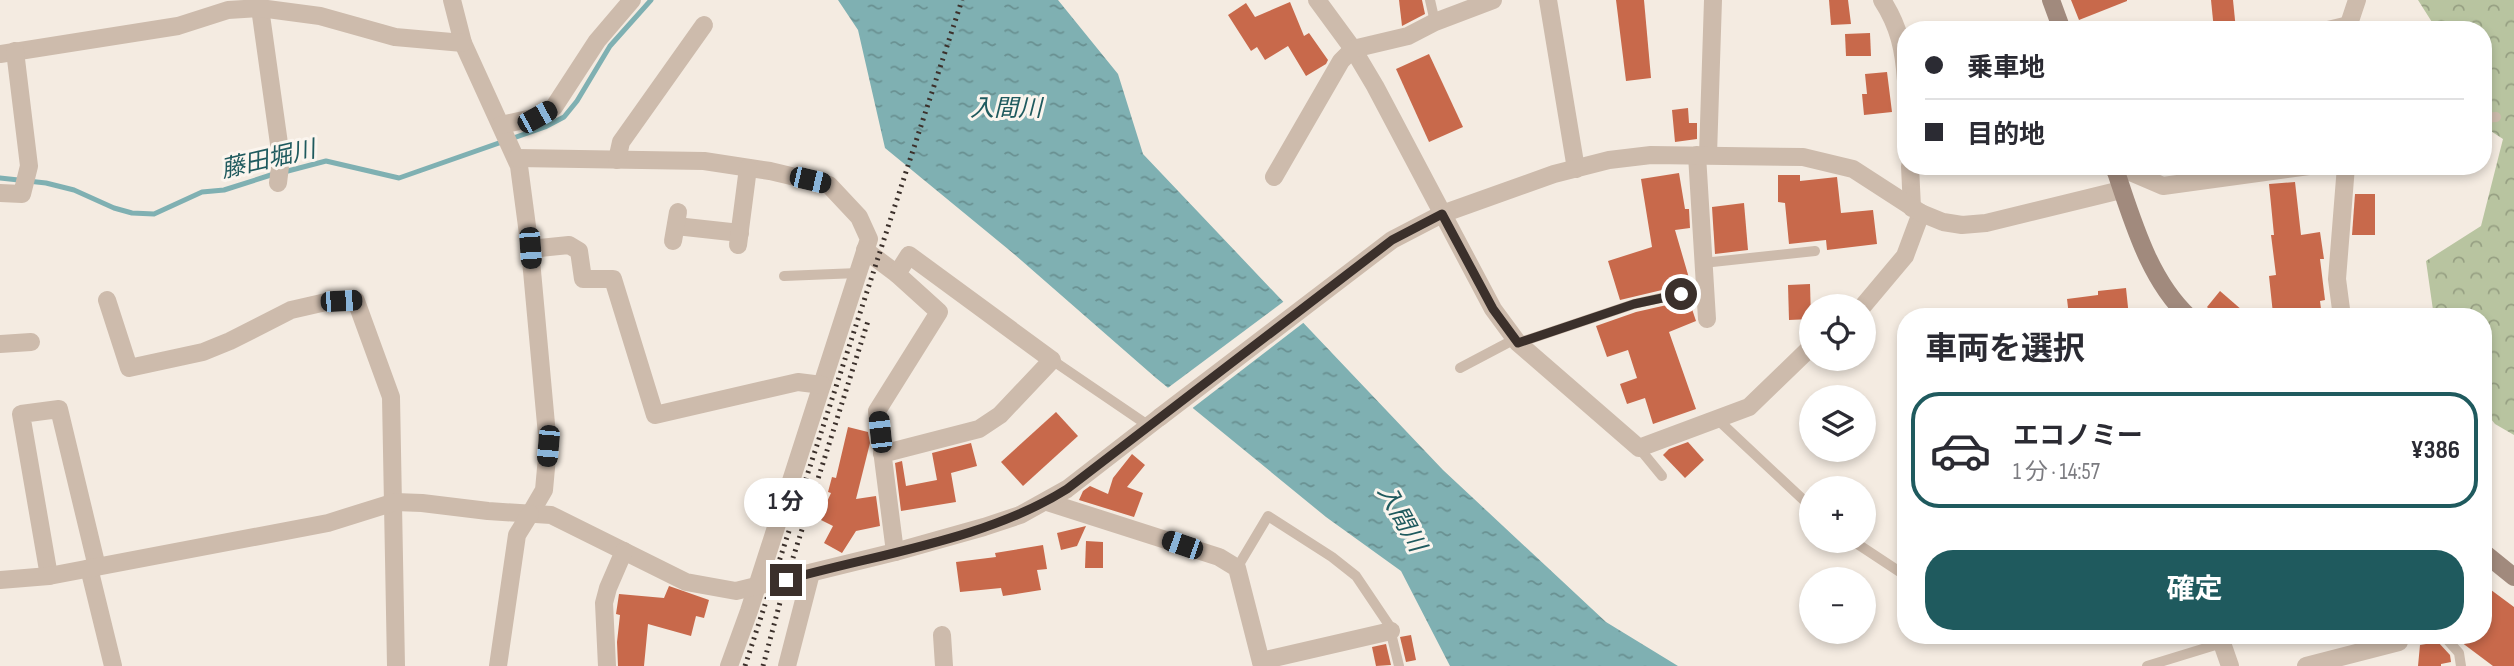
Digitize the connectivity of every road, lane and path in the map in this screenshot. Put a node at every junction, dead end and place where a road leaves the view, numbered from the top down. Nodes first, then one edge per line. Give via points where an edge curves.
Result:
1 (452, 0) edge
2 (632, 0) edge
3 (1317, 0) edge
4 (1430, 0) edge
5 (1493, 0) edge
6 (1548, 0) edge
7 (1713, 0) edge
8 (1882, 0) edge
9 (2050, 0) edge
10 (2357, 0) edge
11 (261, 8) junction
12 (2058, 21) edge
13 (2349, 21) edge
14 (1435, 22) junction
15 (704, 25) dead end
16 (1897, 29) edge
17 (463, 43) junction
18 (1353, 50) junction
19 (7, 52) edge
20 (2492, 117) edge
21 (2496, 117) dead end
22 (503, 128) junction
23 (515, 154) junction
24 (1702, 155) junction
25 (617, 160) junction
26 (748, 168) junction
27 (1576, 169) junction
28 (1911, 175) edge
29 (2116, 175) edge
30 (2137, 175) edge
31 (2243, 175) edge
32 (2345, 175) edge
33 (1274, 177) dead end
34 (278, 183) dead end
35 (2121, 190) junction
36 (0, 192) edge
37 (1916, 211) junction
38 (1442, 214) junction
39 (676, 226) dead end
40 (530, 248) junction
41 (865, 250) junction
42 (1815, 251) dead end
43 (1703, 263) junction
44 (858, 273) junction
45 (897, 274) junction
46 (784, 276) dead end
47 (1704, 288) junction
48 (1873, 294) edge
49 (107, 300) dead end
50 (2179, 308) edge
51 (2341, 308) edge
52 (1707, 319) dead end
53 (1516, 341) junction
54 (31, 342) dead end
55 (0, 344) edge
56 (1799, 357) edge
57 (1052, 360) junction
58 (1460, 368) dead end
59 (822, 385) junction
60 (1717, 419) junction
61 (1155, 421) junction
62 (1639, 448) junction
63 (882, 454) junction
64 (1662, 476) dead end
65 (1799, 496) edge
66 (394, 502) junction
67 (1047, 502) junction
68 (530, 514) junction
69 (624, 551) junction
70 (895, 552) junction
71 (1871, 553) edge
72 (2492, 559) edge
73 (93, 567) junction
74 (1237, 568) junction
75 (1897, 570) edge
76 (811, 573) junction
77 (49, 576) junction
78 (2514, 577) edge
79 (0, 580) edge
80 (756, 587) junction
81 (1391, 631) junction
82 (942, 635) dead end
83 (2209, 644) edge
84 (2224, 644) edge
85 (2391, 644) edge
86 (2451, 644) edge
87 (1261, 663) edge
88 (113, 666) edge
89 (396, 666) edge
90 (498, 666) edge
91 (607, 666) edge
92 (729, 666) edge
93 (787, 666) edge
94 (944, 666) edge
95 (1399, 666) edge
96 (2147, 666) edge
97 (2230, 666) edge
98 (2305, 666) edge
99 (2461, 666) edge

1 - 17 street
2 - 22 street via 597,41 554,107
3 - 18 street
4 - 14 lane
5 - 14 street
6 - 27 street
7 - 24 street
8 - 16 street
9 - 12 main road
10 - 13 street
11 - 17 street via 320,16 395,37
11 - 19 street via 228,10 178,26
11 - 34 street via 281,158
14 - 18 street via 1408,36
15 - 25 street via 621,142
17 - 22 street
18 - 33 street via 1341,61
18 - 38 street
19 - 36 street via 29,166 22,194
20 - 21 lane
22 - 23 street
23 - 25 street
23 - 40 street
24 - 27 street via 1651,155
24 - 37 street via 1803,157 1832,163 1853,170
24 - 43 street
25 - 26 street via 704,161
26 - 39 street via 739,239
26 - 41 street via 829,185 859,217 869,239
27 - 38 street
28 - 37 street
29 - 35 main road
30 - 31 street via 2163,186
32 - 51 street via 2337,279
35 - 37 street via 1986,223 1943,222
35 - 50 main road via 2139,237
37 - 48 street via 1905,256
38 - 53 street via 1493,309
38 - 61 street via 1392,240
40 - 59 street via 569,245 579,251 583,279 613,279 654,415 799,382
40 - 68 street via 548,446 544,490
41 - 44 street
41 - 45 street
42 - 43 lane
43 - 47 street
44 - 46 lane
44 - 59 street
45 - 57 street via 909,255
45 - 63 street via 939,312 877,411
47 - 52 street
47 - 53 lane via 1634,304
49 - 66 street via 129,368 203,352 290,310 356,300 391,397
53 - 58 lane
53 - 62 street
54 - 55 street
56 - 60 street via 1749,407
57 - 61 lane
57 - 63 street via 1000,415 979,429
59 - 80 street
60 - 62 street
60 - 65 lane
61 - 67 street
62 - 64 lane
63 - 70 street
66 - 68 street
66 - 73 street via 327,523
66 - 89 street
67 - 70 street via 984,527
67 - 74 street via 1219,557
68 - 69 street via 551,515
68 - 90 street via 517,535
69 - 80 street via 686,582 736,591
69 - 91 street via 604,603
70 - 76 street
71 - 75 lane
72 - 78 main road
73 - 77 street
73 - 77 street via 59,409 21,414
73 - 88 street
74 - 81 lane via 1268,516 1356,576
74 - 87 street
76 - 80 street
76 - 93 street
77 - 79 street
80 - 92 street
81 - 87 street
81 - 95 lane
82 - 94 street
83 - 96 lane
84 - 97 street
85 - 98 street
86 - 99 lane via 2459,653

